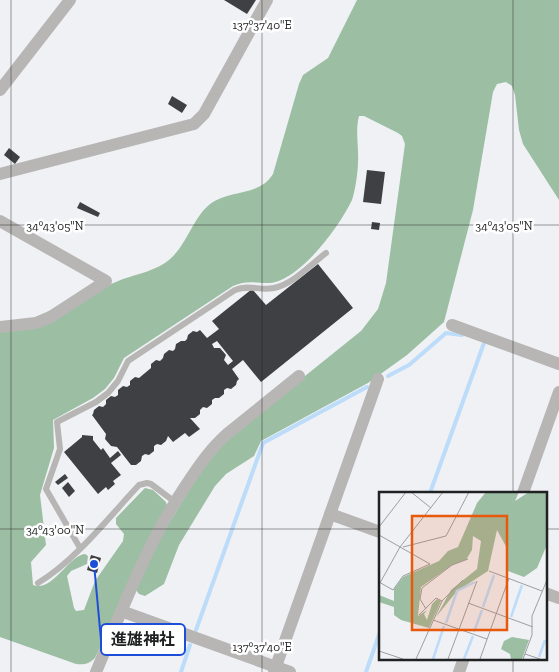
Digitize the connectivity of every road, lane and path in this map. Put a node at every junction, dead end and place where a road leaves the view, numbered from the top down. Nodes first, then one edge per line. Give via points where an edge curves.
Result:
1 (70, 0) edge
2 (267, 0) edge
3 (0, 90) edge
4 (0, 174) edge
5 (0, 221) edge
6 (326, 253) dead end
7 (452, 325) dead end
8 (0, 327) edge
9 (559, 364) edge
10 (299, 376) dead end
11 (378, 379) dead end
12 (559, 392) edge
13 (523, 492) edge
14 (175, 502) junction
15 (330, 514) junction
16 (379, 532) edge
17 (80, 548) junction
18 (38, 584) dead end
19 (546, 593) edge
20 (559, 598) edge
21 (121, 612) junction
22 (463, 660) edge
23 (275, 669) edge
24 (96, 672) edge
25 (290, 672) edge
26 (459, 672) edge

1 - 3 street
2 - 4 street via 204,114 194,124
5 - 8 street via 106,281 49,318 36,323
6 - 17 lane via 282,286 235,290 128,361 118,381 96,402 57,422 60,449 46,489
7 - 9 street
10 - 14 street via 217,443
11 - 15 street
12 - 13 street
14 - 17 lane via 152,484 143,483
14 - 21 street via 145,556
15 - 16 street
15 - 23 street
17 - 18 lane via 54,574
19 - 20 street
21 - 23 street
21 - 24 street
22 - 26 street
23 - 25 street

